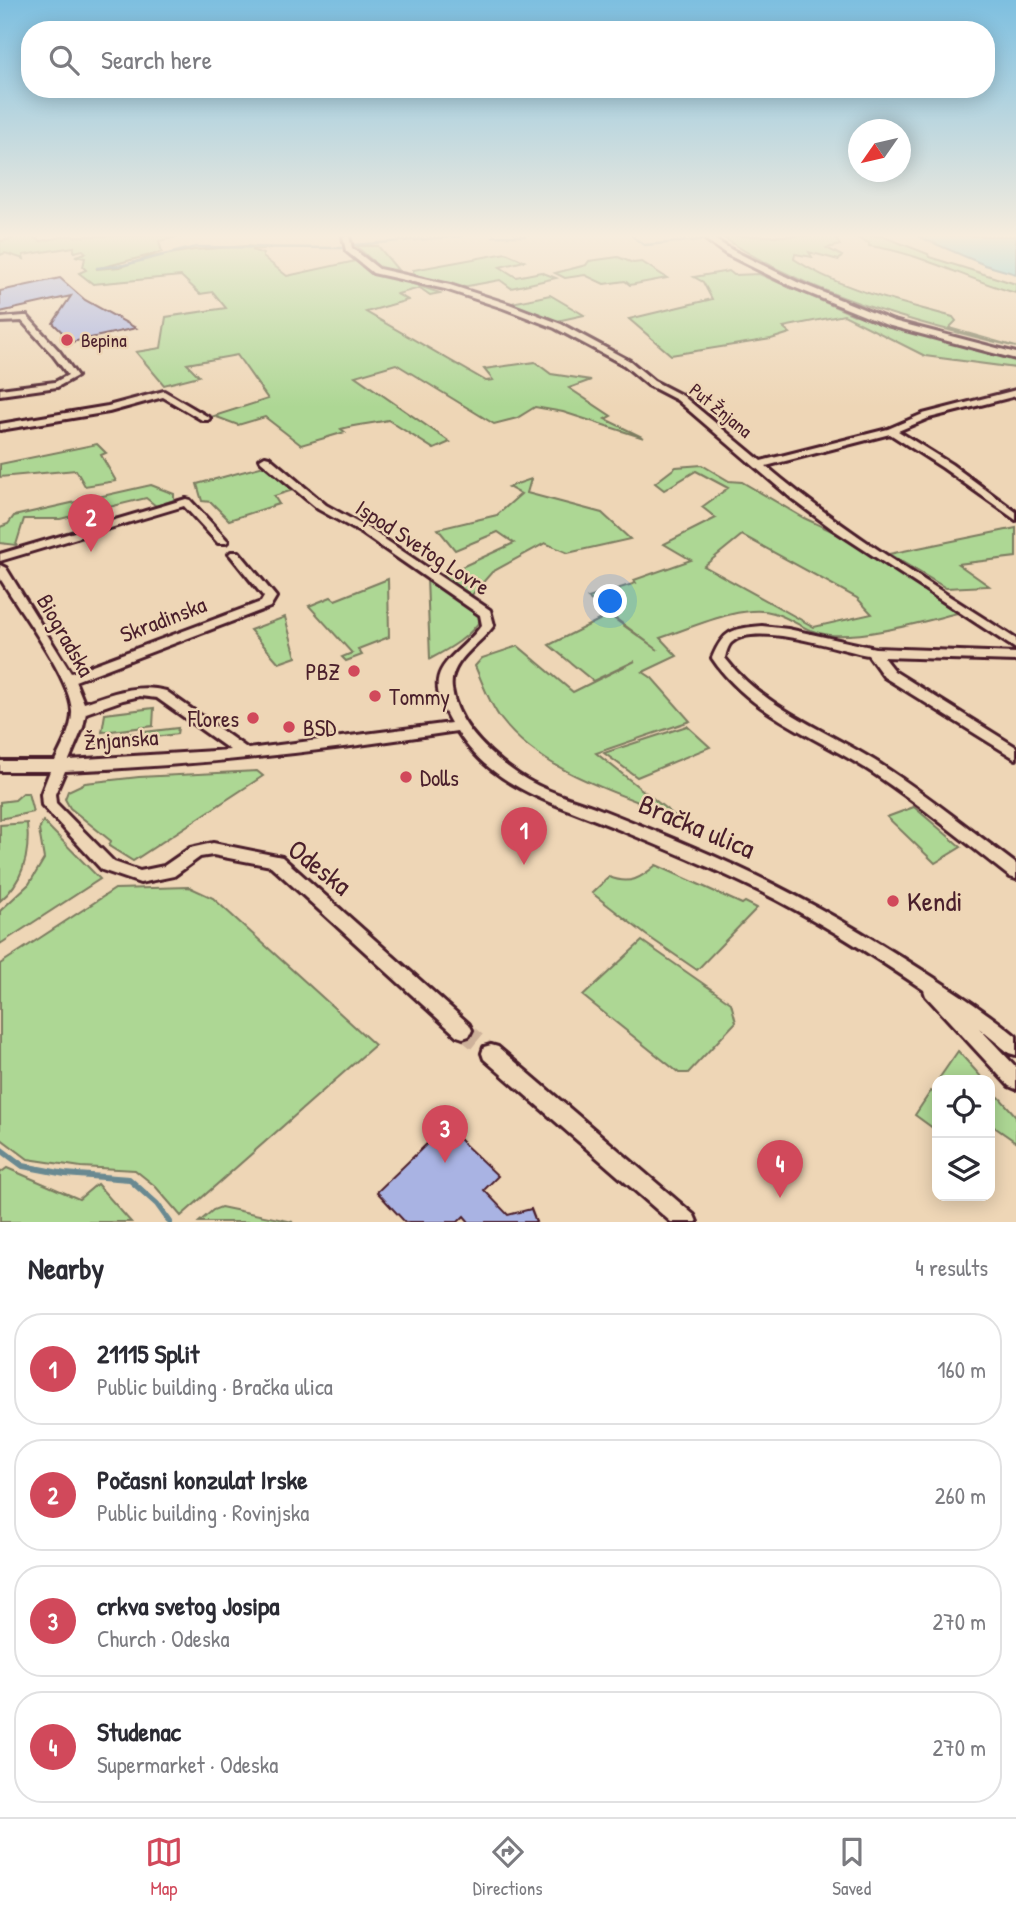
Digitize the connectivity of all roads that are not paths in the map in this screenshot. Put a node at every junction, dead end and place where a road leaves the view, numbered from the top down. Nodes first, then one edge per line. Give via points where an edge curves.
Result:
1 (466, 293) edge
2 (818, 293) edge
3 (0, 320) edge
4 (1016, 356) edge
5 (73, 374) joint
6 (0, 391) edge
7 (1016, 393) edge
8 (205, 418) dead end
9 (0, 427) edge
10 (891, 431) junction
11 (265, 460) dead end
12 (759, 465) junction
13 (1016, 516) edge
14 (222, 541) dead end
15 (235, 554) dead end
16 (0, 558) edge
17 (0, 568) edge
18 (1016, 645) edge
19 (873, 652) junction
20 (1016, 657) edge
21 (68, 679) junction
22 (79, 710) junction
23 (460, 726) junction
24 (244, 753) junction
25 (1016, 754) edge
26 (0, 766) edge
27 (58, 766) junction
28 (1016, 873) edge
29 (917, 976) junction
30 (463, 1030) tunnel mouth
31 (1016, 1047) edge
32 (491, 1053) tunnel mouth
33 (1016, 1080) edge
34 (687, 1222) edge

1 - 12 street, Put Žnjana via 558,326 626,362 651,383 680,398
2 - 4 street via 882,320
3 - 5 street via 24,318
5 - 6 street via 57,384
7 - 10 street via 926,416
8 - 9 street via 164,394 109,409
10 - 12 street
10 - 13 street
11 - 23 street, Ispod Svetog Lovre via 322,507 486,613 488,625 482,636 453,659 445,677
12 - 18 street, Put Žnjana via 838,528
14 - 16 street via 186,502
15 - 21 street, Skradinska via 270,597 266,604
17 - 21 street, Biogradska
19 - 20 street
19 - 25 street via 889,674
19 - 28 street via 785,631 755,631 724,642 718,658 778,711 907,790
21 - 22 street, Biogradska
22 - 24 street via 148,690 162,694
22 - 27 street, Biogradska
23 - 24 street, Žnjanska
23 - 29 street, Bračka ulica via 488,758 528,788 779,892
24 - 27 street, Žnjanska
26 - 27 street, Žnjanska
27 - 30 street, Odeska via 49,805 108,866 140,877 168,872 196,852 213,849 276,860
29 - 31 street, Bračka ulica via 978,1015
29 - 33 street, Bračka ulica
32 - 34 street

